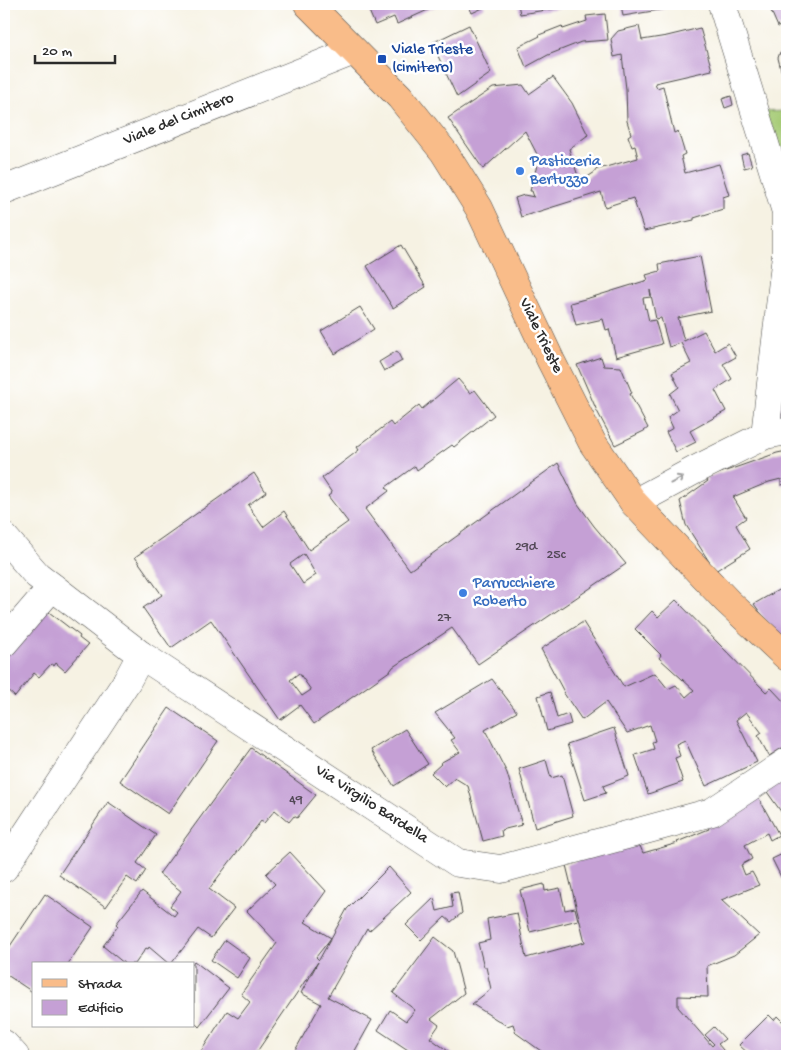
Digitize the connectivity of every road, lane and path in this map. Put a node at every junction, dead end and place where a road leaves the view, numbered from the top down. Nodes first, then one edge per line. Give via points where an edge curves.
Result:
1 (308, 4) edge
2 (722, 4) edge
3 (354, 51) junction
4 (4, 190) edge
5 (786, 255) edge
6 (776, 433) edge
7 (634, 504) junction
8 (4, 537) edge
9 (52, 586) junction
10 (4, 643) edge
11 (141, 655) junction
12 (787, 657) edge
13 (787, 762) edge
14 (4, 868) edge
15 (4, 1044) edge
16 (15, 1056) edge

1 - 3 main road, Viale Trieste
2 - 5 street via 786,212
3 - 4 street, Viale del Cimitero
3 - 7 main road, Viale Trieste via 400,97 444,152 479,208 592,442
5 - 6 street
7 -> 6 street via 695,470
7 - 12 main road, Viale Trieste via 726,601
8 - 9 street, Via Virgilio Bardella via 37,575
9 - 10 street
9 - 11 street, Via Virgilio Bardella
11 - 13 street, Via Virgilio Bardella via 458,863 501,869 712,812
11 - 14 street via 127,682
15 - 16 street

